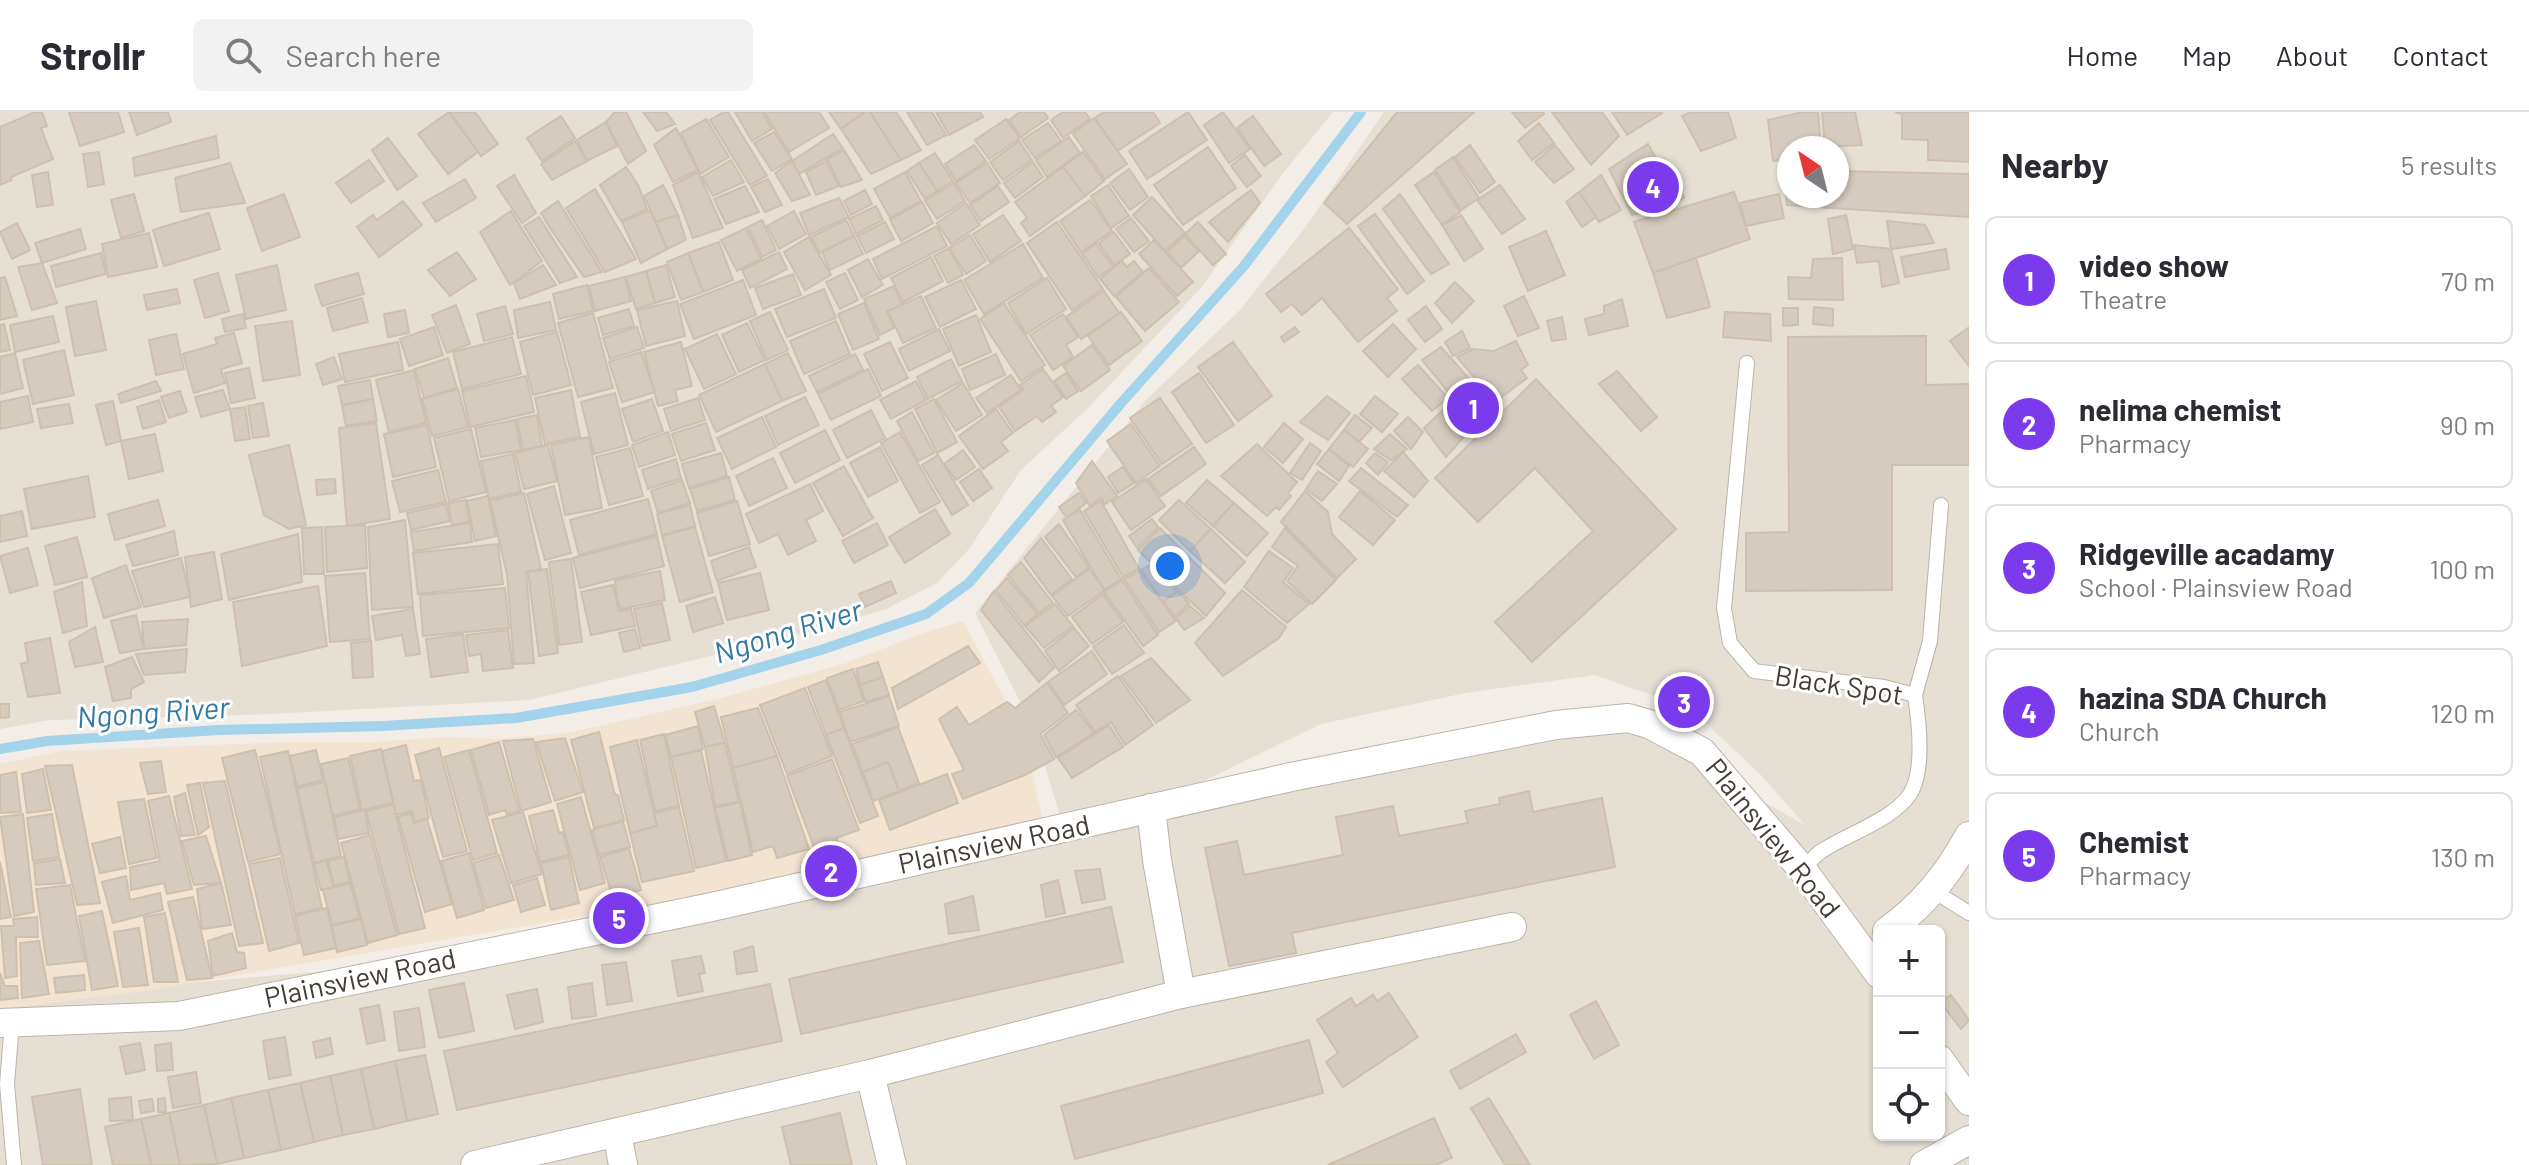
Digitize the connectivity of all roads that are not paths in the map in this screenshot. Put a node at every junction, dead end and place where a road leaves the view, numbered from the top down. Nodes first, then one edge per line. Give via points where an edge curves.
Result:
1 (1747, 363) dead end
2 (1941, 505) dead end
3 (1915, 695) junction
4 (1151, 808) junction
5 (1969, 836) edge
6 (1802, 869) junction
7 (1932, 890) junction
8 (1969, 913) edge
9 (1895, 925) edge
10 (1512, 927) dead end
11 (1870, 942) edge
12 (1181, 994) junction
13 (6, 1023) edge
14 (1945, 1067) edge
15 (870, 1074) junction
16 (1969, 1101) edge
17 (617, 1133) junction
18 (1969, 1140) edge
19 (14, 1165) edge
20 (475, 1165) edge
21 (623, 1165) edge
22 (892, 1165) edge
23 (1924, 1165) edge

1 - 3 lane, Black Spot via 1724,608 1730,643 1754,671
2 - 3 lane via 1930,641
3 - 6 lane, Black Spot via 1918,774 1910,795
4 - 6 street, Plainsview Road via 1476,739 1628,718 1702,752
4 - 12 street
4 - 13 street, Plainsview Road via 707,908 179,1016
5 - 7 street
6 - 11 street, Plainsview Road
7 - 8 lane
7 - 9 street
10 - 12 street
12 - 15 street
13 - 19 lane
14 - 16 street
15 - 17 street
15 - 22 street
17 - 20 street
17 - 21 street
18 - 23 street

